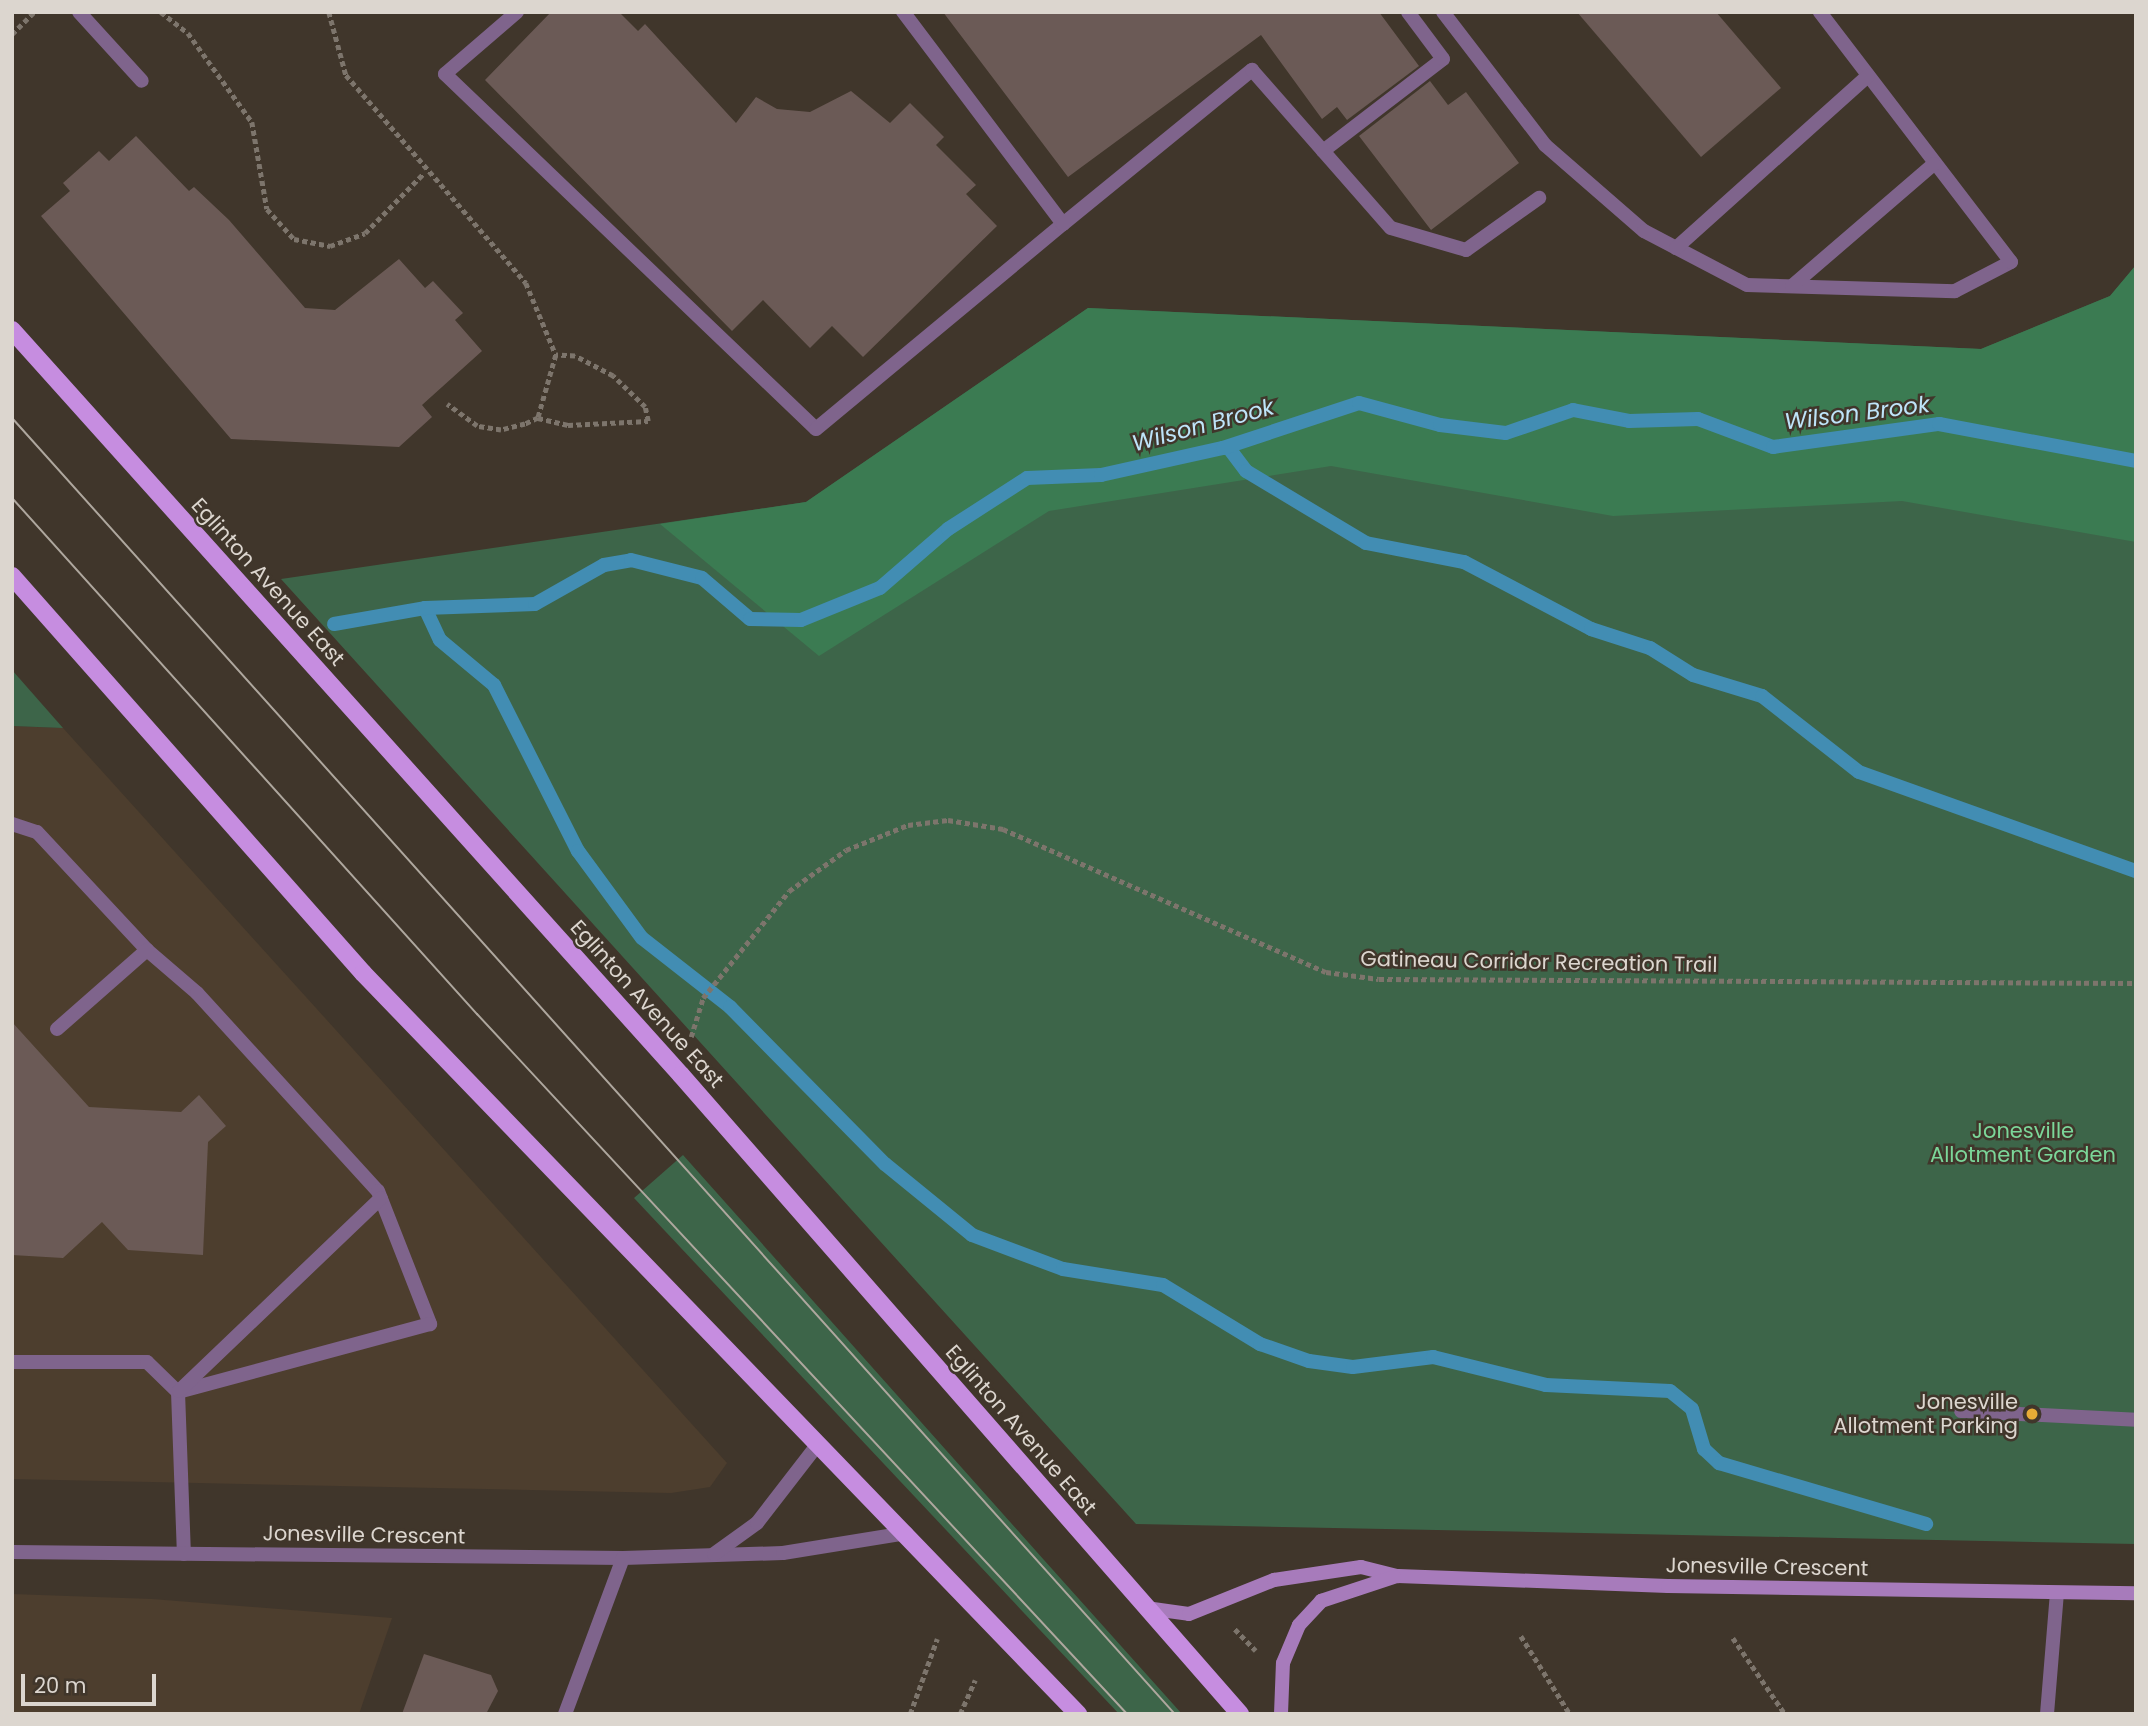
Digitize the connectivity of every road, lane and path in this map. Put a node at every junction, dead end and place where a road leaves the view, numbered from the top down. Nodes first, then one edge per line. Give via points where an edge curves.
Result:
1 (34, 12) edge
2 (79, 12) edge
3 (161, 12) edge
4 (329, 12) edge
5 (517, 12) edge
6 (902, 12) edge
7 (1408, 12) edge
8 (1443, 12) edge
9 (1820, 12) edge
10 (12, 34) edge
11 (1868, 76) junction
12 (142, 81) dead end
13 (1323, 151) junction
14 (1934, 163) junction
15 (424, 173) junction
16 (1539, 198) dead end
17 (1063, 224) junction
18 (1676, 248) junction
19 (1792, 286) junction
20 (12, 330) edge
21 (555, 355) junction
22 (447, 404) dead end
23 (538, 418) junction
24 (12, 576) edge
25 (12, 824) edge
26 (147, 950) junction
27 (2136, 983) edge
28 (57, 1029) dead end
29 (681, 1075) junction
30 (381, 1198) junction
31 (12, 1362) edge
32 (178, 1392) junction
33 (1961, 1411) dead end
34 (2136, 1420) edge
35 (818, 1444) junction
36 (906, 1534) junction
37 (12, 1552) edge
38 (184, 1554) junction
39 (714, 1554) junction
40 (623, 1558) junction
41 (1398, 1576) junction
42 (2057, 1593) junction
43 (2136, 1593) edge
44 (1146, 1608) junction
45 (1232, 1626) dead end
46 (1521, 1636) dead end
47 (1733, 1638) dead end
48 (937, 1639) dead end
49 (1259, 1655) dead end
50 (975, 1680) dead end
51 (565, 1714) edge
52 (910, 1714) edge
53 (960, 1714) edge
54 (1078, 1714) edge
55 (1240, 1714) edge
56 (1281, 1714) edge
57 (1570, 1714) edge
58 (1785, 1714) edge
59 (2048, 1714) edge

1 - 10 path
2 - 12 street
3 - 15 path via 188,33 252,122 267,209 294,239 330,246 365,233
4 - 15 path via 346,75
5 - 17 street via 445,74 816,429
6 - 17 street
7 - 13 street via 1443,59
8 - 18 street via 1545,145 1644,231
9 - 11 street
11 - 14 street
11 - 18 street
13 - 16 street via 1391,228 1466,250
13 - 17 street via 1252,69
14 - 19 street
14 - 19 street via 2011,262 1955,291
15 - 21 path via 526,283
18 - 19 street via 1747,285
20 - 29 main road, Eglinton Avenue East
21 - 23 path
21 - 23 path via 575,356 613,376 645,407 648,421 568,425
22 - 23 path via 477,426 501,430
24 - 35 main road via 363,973
25 - 26 street via 37,832
26 - 28 street
26 - 30 street via 197,993
27 - 29 path, Gatineau Corridor Recreation Trail via 1379,979 1326,972 1003,830 948,820 908,825 846,850 789,891 703,998
29 - 44 main road, Eglinton Avenue East
30 - 32 street
30 - 32 street via 430,1324
31 - 32 street via 147,1362
32 - 38 street
33 - 34 street
35 - 36 main road
35 - 39 street via 757,1523
36 - 39 street, Jonesville Crescent via 783,1553
36 - 54 main road
37 - 38 street, Jonesville Crescent
38 - 40 street, Jonesville Crescent
39 - 40 street, Jonesville Crescent
40 - 51 street
41 - 42 street, Jonesville Crescent
41 - 44 street, Jonesville Crescent via 1333,1568 1274,1580 1189,1614
41 - 56 street, Jonesville Crescent via 1321,1601 1299,1625 1283,1664
42 - 43 street, Jonesville Crescent
42 - 59 street
44 - 55 main road, Eglinton Avenue East
45 - 49 path
46 - 57 path
47 - 58 path
48 - 52 path
50 - 53 path

